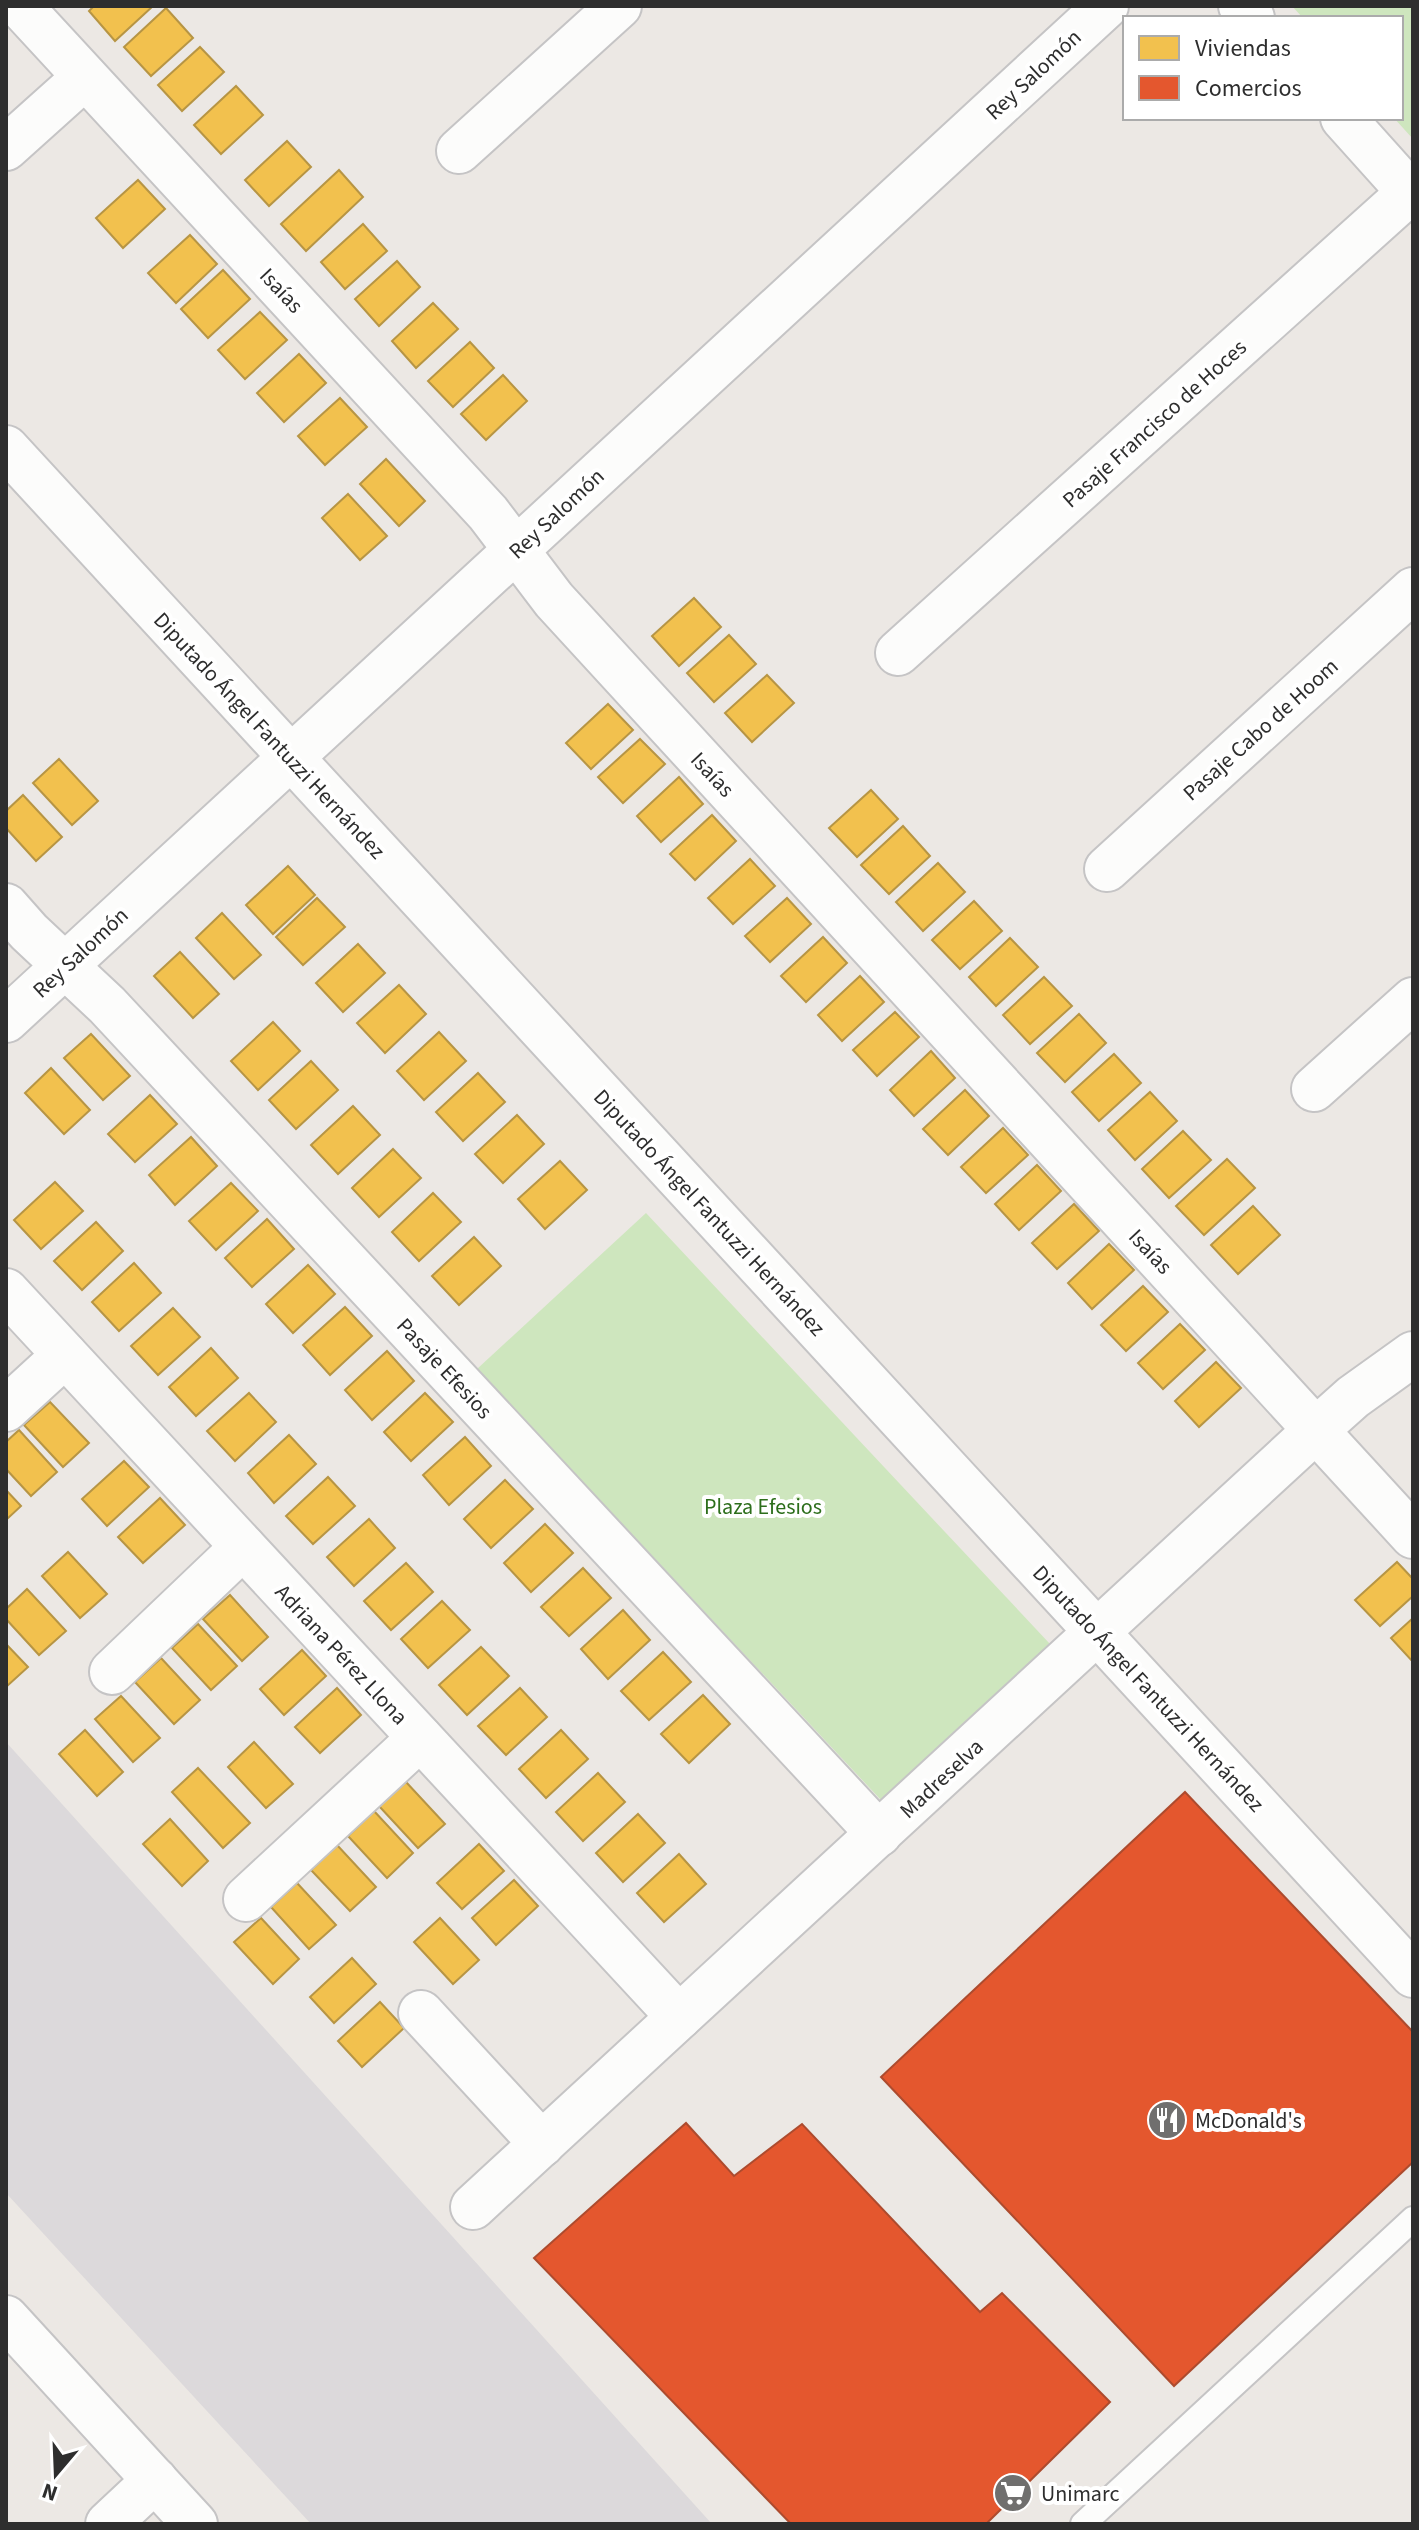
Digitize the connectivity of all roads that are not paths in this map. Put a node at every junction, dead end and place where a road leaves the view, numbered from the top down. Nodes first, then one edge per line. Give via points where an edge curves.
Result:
1 (20, 6) edge
2 (619, 6) edge
3 (1106, 6) edge
4 (85, 77) junction
5 (1345, 120) edge
6 (6, 148) edge
7 (459, 151) dead end
8 (1411, 194) edge
9 (6, 448) edge
10 (516, 550) junction
11 (1413, 590) edge
12 (898, 653) dead end
13 (290, 757) junction
14 (1107, 869) dead end
15 (6, 906) edge
16 (65, 965) junction
17 (1413, 1000) edge
18 (6, 1020) edge
19 (1314, 1089) dead end
20 (6, 1291) edge
21 (1413, 1354) edge
22 (65, 1355) junction
23 (6, 1409) edge
24 (1316, 1430) junction
25 (1413, 1536) edge
26 (243, 1547) junction
27 (1098, 1633) junction
28 (112, 1672) dead end
29 (420, 1738) junction
30 (879, 1834) junction
31 (246, 1899) dead end
32 (1413, 1975) edge
33 (421, 2013) dead end
34 (679, 2017) junction
35 (542, 2144) junction
36 (473, 2207) dead end
37 (1413, 2219) edge
38 (6, 2318) edge
39 (155, 2480) junction
40 (108, 2524) edge
41 (195, 2524) edge
42 (1083, 2524) edge

1 - 4 street, Isaías
2 - 7 street
3 - 10 street, Rey Salomón
4 - 6 street
4 - 10 street, Isaías via 488,513
5 - 8 street
8 - 12 street, Pasaje Francisco de Hoces
9 - 13 street, Diputado Ángel Fantuzzi Hernández
10 - 13 street, Rey Salomón
10 - 24 street, Isaías via 554,600
11 - 14 street, Pasaje Cabo de Hoom
13 - 16 street, Rey Salomón
13 - 27 street, Diputado Ángel Fantuzzi Hernández
15 - 16 street, Pasaje Efesios
16 - 18 street, Rey Salomón
16 - 30 street, Pasaje Efesios
17 - 19 street
20 - 22 street, Adriana Pérez Llona
21 - 24 street, Madreselva
22 - 23 street
22 - 26 street, Adriana Pérez Llona
24 - 25 street, Isaías
24 - 27 street, Madreselva
26 - 28 street
26 - 29 street, Adriana Pérez Llona
27 - 30 street, Madreselva
27 - 32 street, Diputado Ángel Fantuzzi Hernández
29 - 31 street
29 - 34 street, Adriana Pérez Llona
30 - 34 street, Madreselva
33 - 35 street
34 - 35 street, Madreselva
35 - 36 street, Madreselva
37 - 42 lane
38 - 39 street
39 - 40 street
39 - 41 street

